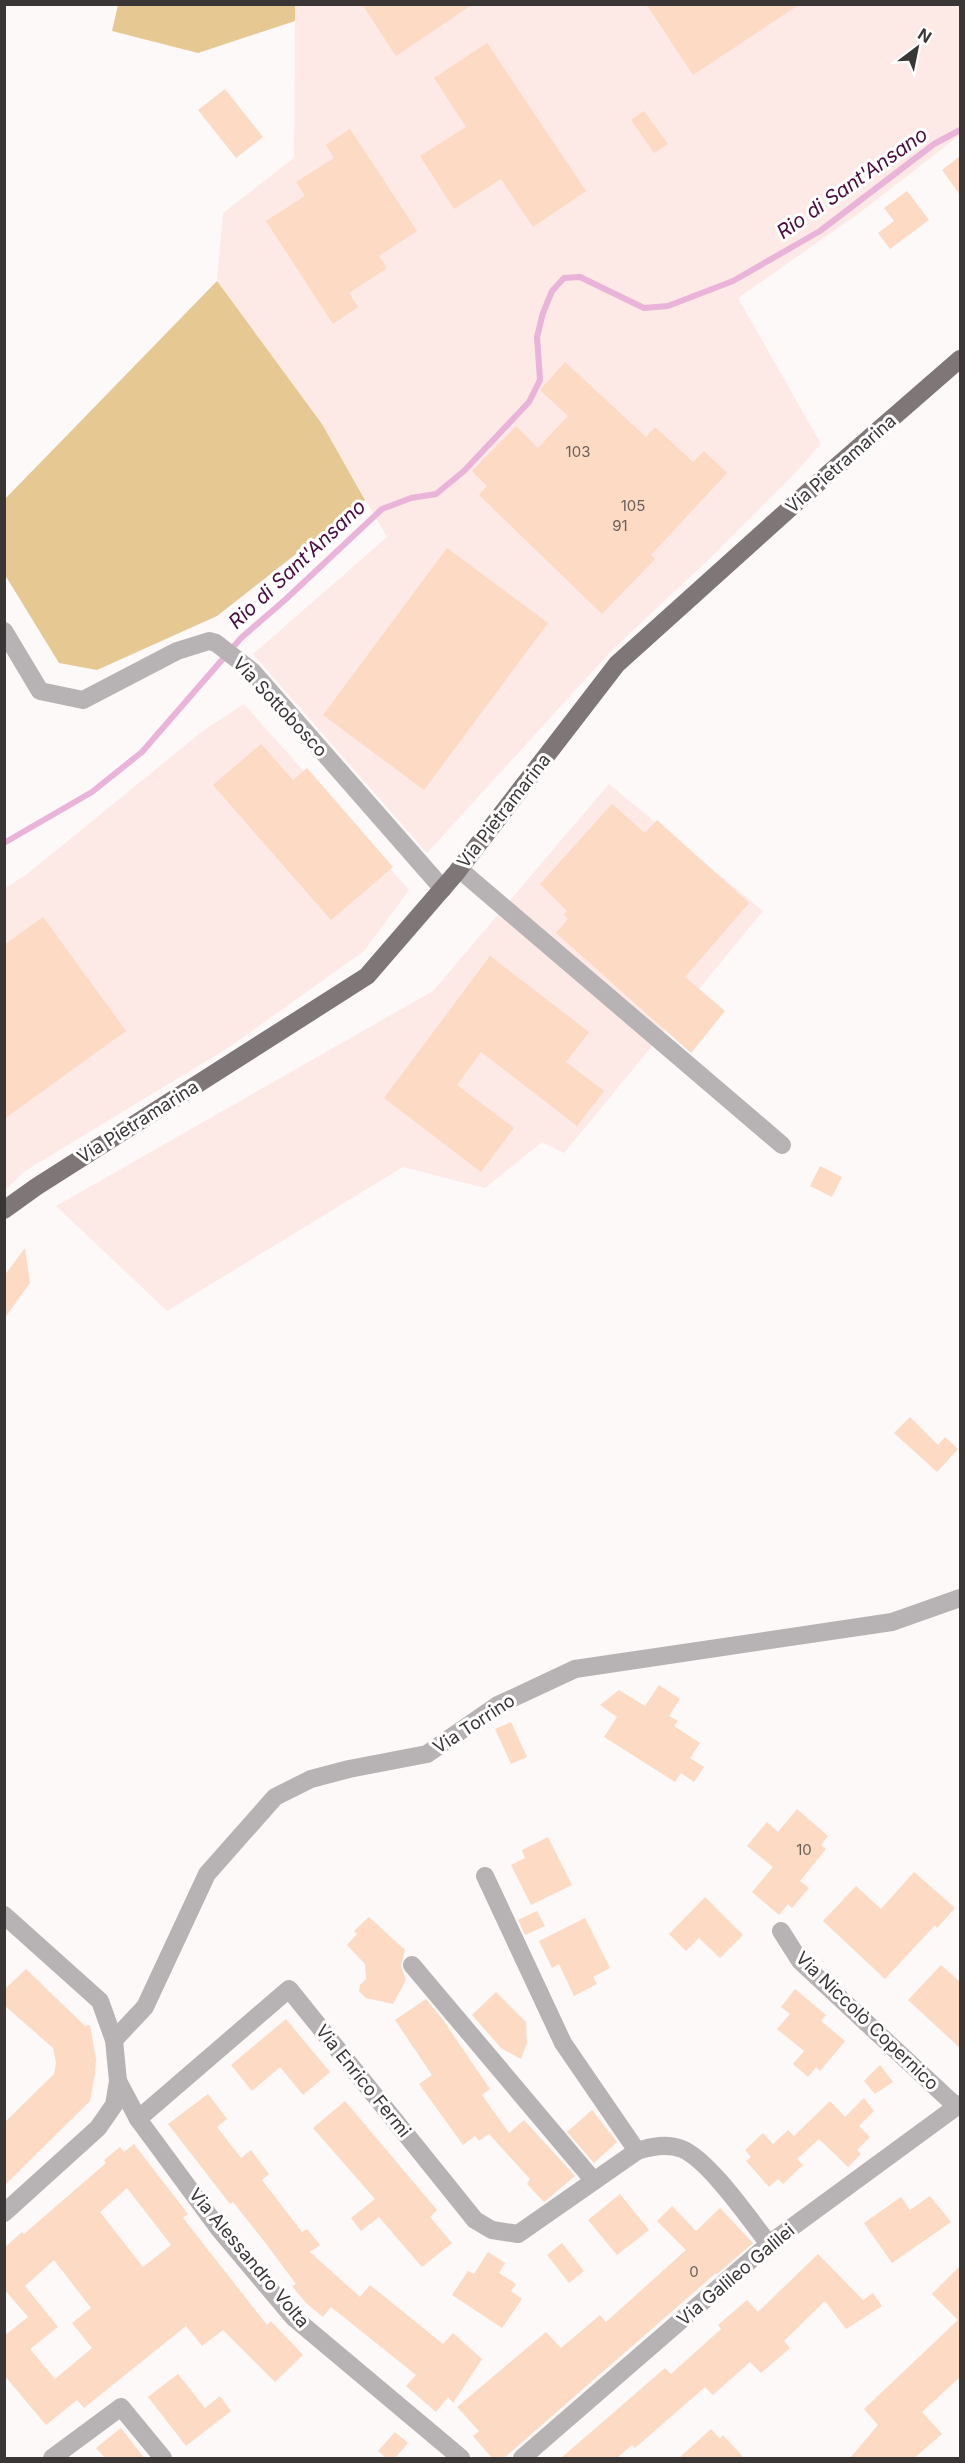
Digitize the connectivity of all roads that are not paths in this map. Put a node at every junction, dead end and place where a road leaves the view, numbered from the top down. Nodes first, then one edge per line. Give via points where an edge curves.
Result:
1 (960, 359) edge
2 (4, 631) edge
3 (459, 869) junction
4 (443, 889) junction
5 (782, 1145) dead end
6 (4, 1210) edge
7 (960, 1598) edge
8 (485, 1876) dead end
9 (4, 1915) edge
10 (781, 1931) dead end
11 (412, 1965) dead end
12 (114, 2040) junction
13 (118, 2081) junction
14 (959, 2106) edge
15 (138, 2119) junction
16 (637, 2151) junction
17 (594, 2181) junction
18 (4, 2213) edge
19 (769, 2244) junction
20 (52, 2458) edge
21 (163, 2458) edge
22 (461, 2458) edge
23 (522, 2458) edge

1 - 3 main road, Via Pietramarina via 617,664
2 - 4 street, Via Sottobosco via 40,691 83,700 177,651 209,641 216,643 242,662
3 - 4 main road, Via Pietramarina
3 - 5 street
4 - 6 main road, Via Pietramarina via 368,976
7 - 12 street, Via Torrino via 892,1622 575,1669 498,1705 427,1754 311,1779 275,1797 207,1874 145,2007
8 - 16 street via 563,2043
9 - 12 street via 100,2001
10 - 14 street, Via Niccolò Copernico via 800,1961
11 - 17 street
12 - 13 street
13 - 15 street, Via Alessandro Volta
13 - 18 street via 114,2105 98,2128
14 - 19 street, Via Galileo Galilei
15 - 17 street, Via Enrico Fermi via 289,1989 475,2220 492,2230 518,2234
15 - 22 street, Via Alessandro Volta via 219,2229 293,2317
16 - 17 street, Via Enrico Fermi
16 - 19 street, Via Enrico Fermi via 658,2145 683,2149 714,2174
19 - 23 street, Via Galileo Galilei
20 - 21 street via 122,2407

